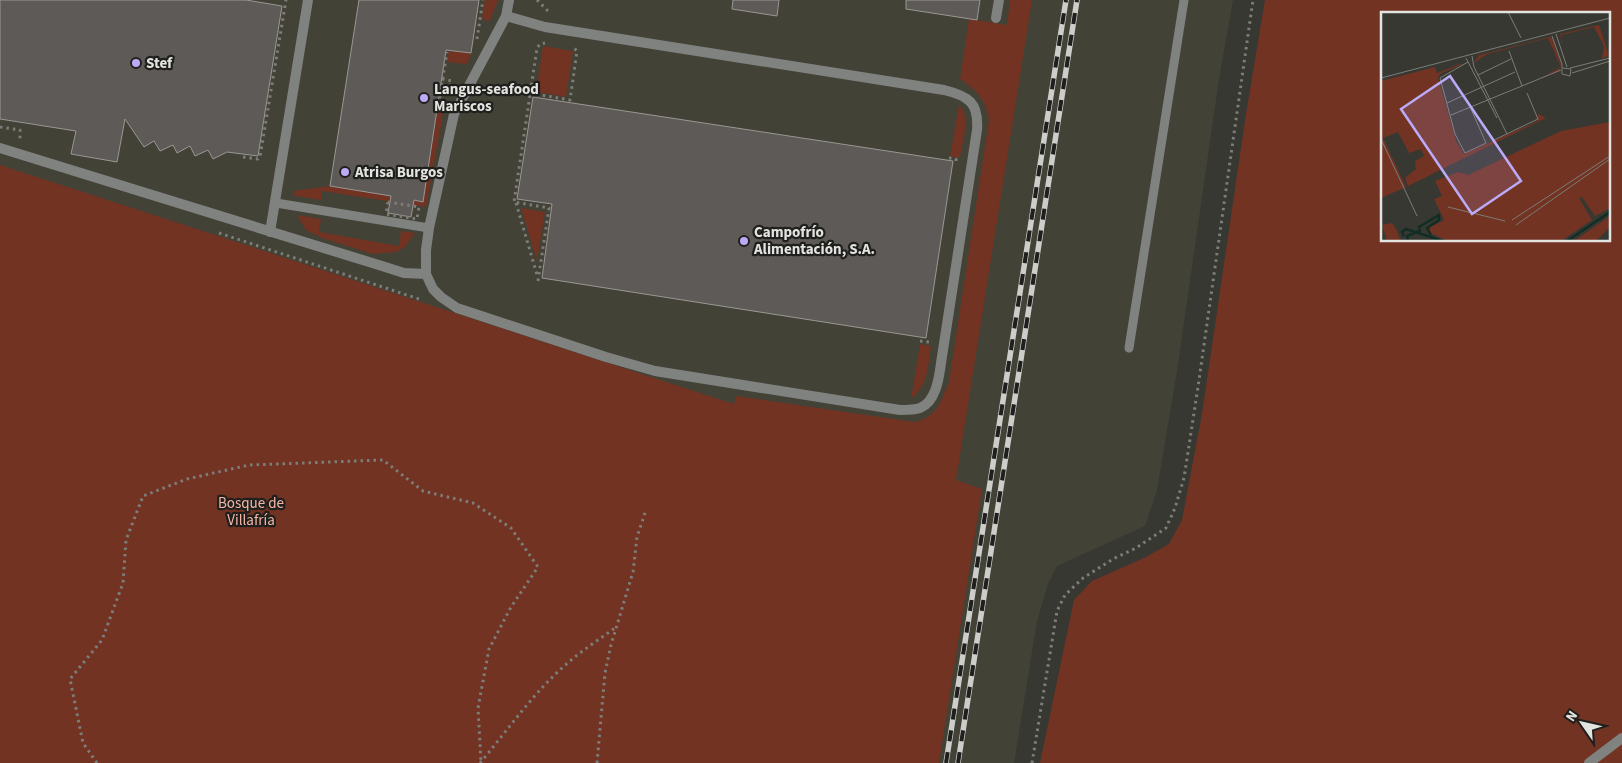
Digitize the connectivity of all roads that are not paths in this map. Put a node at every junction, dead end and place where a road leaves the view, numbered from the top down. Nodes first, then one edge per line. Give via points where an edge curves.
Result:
1 (308, 0) edge
2 (510, 0) edge
3 (999, 0) edge
4 (1184, 0) edge
5 (506, 16) junction
6 (996, 18) dead end
7 (0, 148) edge
8 (276, 203) junction
9 (430, 228) junction
10 (270, 232) junction
11 (426, 274) junction
12 (1129, 348) dead end
13 (1622, 738) edge
14 (1589, 763) edge

1 - 8 street
2 - 5 street
3 - 6 street
4 - 12 lane
5 - 9 street via 454,114
5 - 11 street via 555,29 944,90 973,103 977,112 977,130 934,393 919,409 900,410 655,371 457,308 433,289
7 - 10 street
8 - 9 lane
8 - 10 street
9 - 11 street
10 - 11 street via 404,273
13 - 14 street

